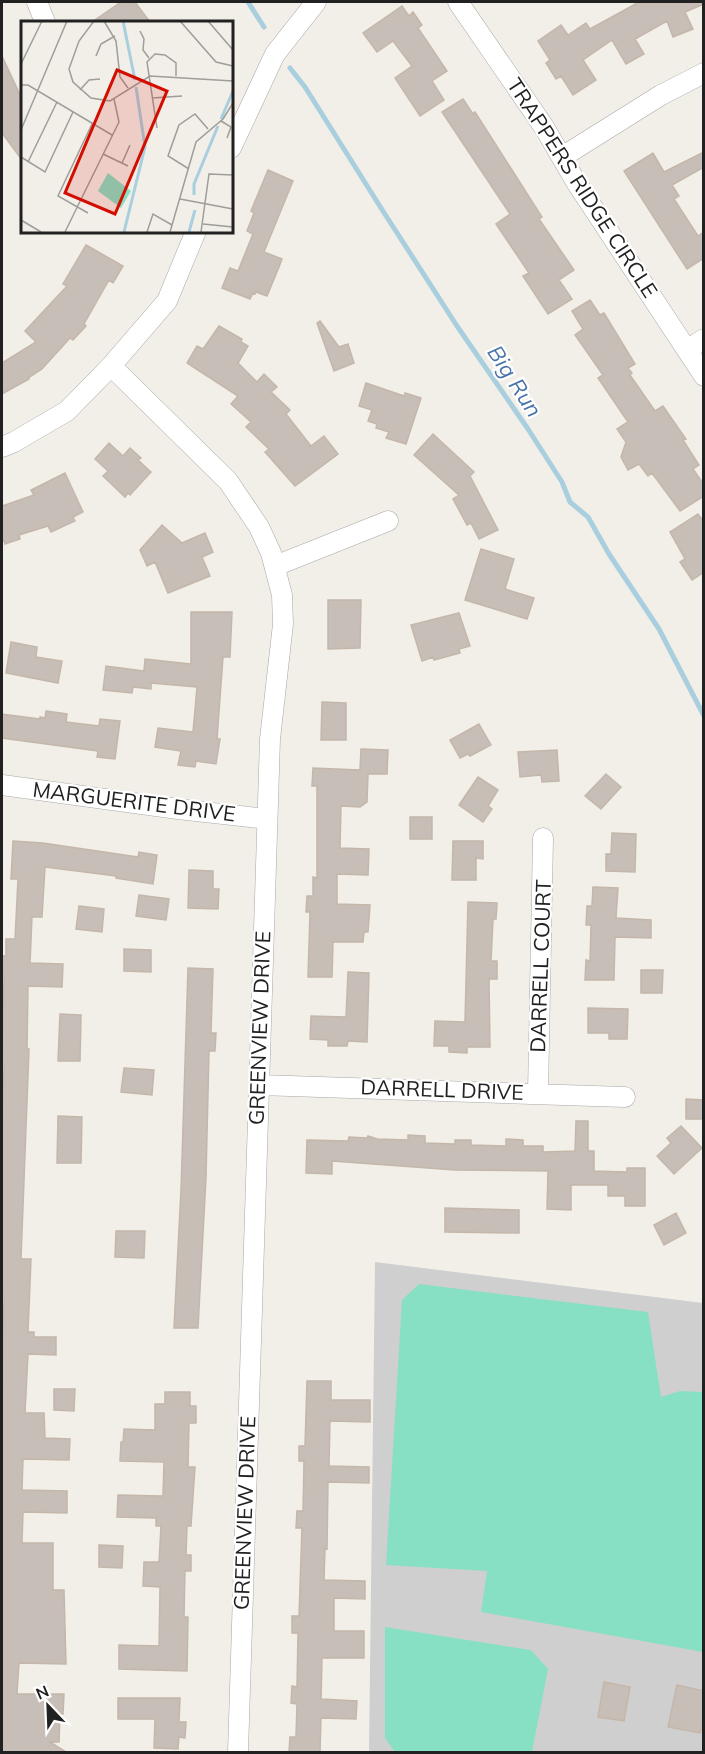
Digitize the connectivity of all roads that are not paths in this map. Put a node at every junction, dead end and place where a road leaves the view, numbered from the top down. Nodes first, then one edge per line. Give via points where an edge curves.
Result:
1 (37, 2) edge
2 (316, 2) edge
3 (458, 2) edge
4 (45, 21) edge
5 (704, 73) edge
6 (232, 146) edge
7 (562, 157) junction
8 (196, 232) edge
9 (704, 339) edge
10 (687, 350) junction
11 (111, 366) junction
12 (704, 376) edge
13 (2, 447) edge
14 (388, 521) dead end
15 (275, 566) junction
16 (2, 785) edge
17 (267, 819) junction
18 (543, 838) dead end
19 (259, 1085) junction
20 (538, 1093) junction
21 (625, 1097) dead end
22 (238, 1752) edge

1 - 4 street
2 - 6 street via 275,54
3 - 7 street, TRAPPERS RIDGE CIRCLE
5 - 7 street via 660,95
7 - 10 street, TRAPPERS RIDGE CIRCLE
8 - 11 street via 167,301
9 - 10 street
10 - 12 street, TRAPPERS RIDGE CIRCLE
11 - 13 street via 67,411
11 - 15 street, GREENVIEW DRIVE via 228,481 259,527
14 - 15 street
15 - 17 street, GREENVIEW DRIVE via 284,624 270,739
16 - 17 street, MARGUERITE DRIVE
17 - 19 street, GREENVIEW DRIVE
18 - 20 street, DARRELL COURT
19 - 20 street, DARRELL DRIVE
19 - 22 street, GREENVIEW DRIVE
20 - 21 street, DARRELL DRIVE

